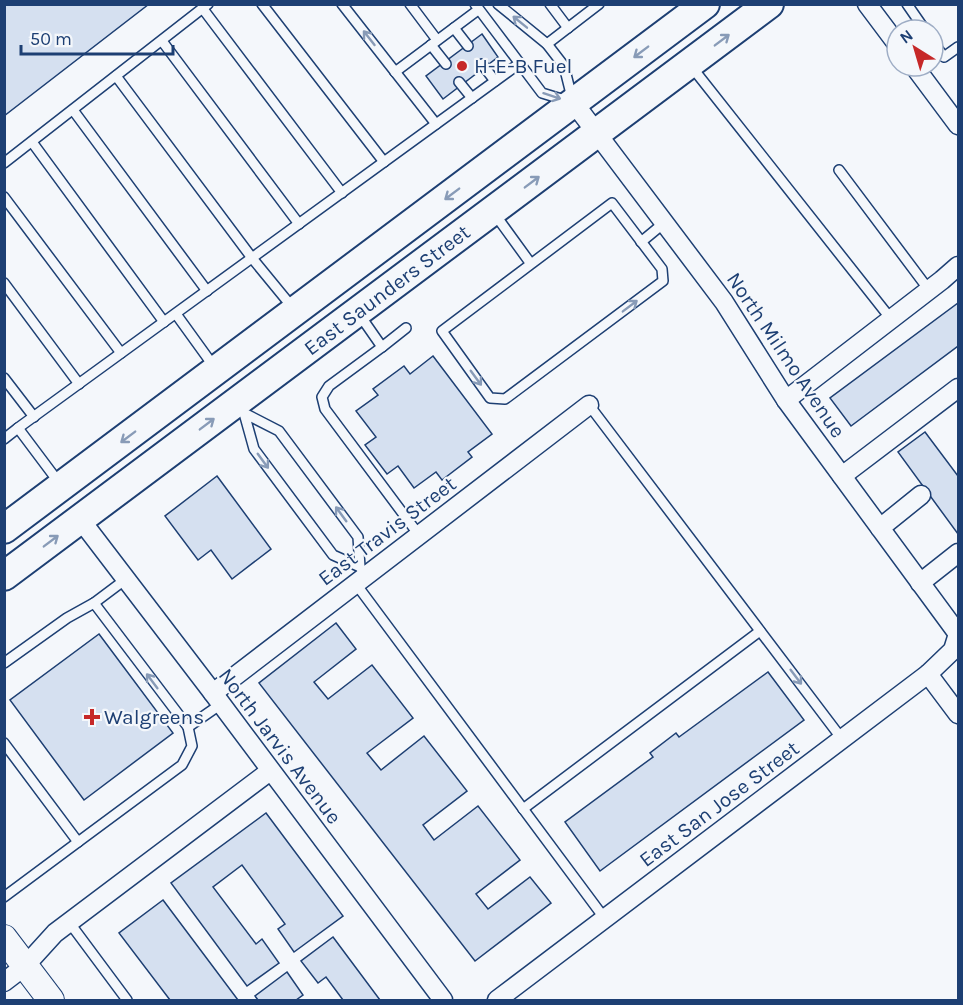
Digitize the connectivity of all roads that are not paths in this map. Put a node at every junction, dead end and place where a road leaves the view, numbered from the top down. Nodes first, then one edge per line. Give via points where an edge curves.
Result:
1 (262, 4) edge
2 (342, 4) edge
3 (410, 4) edge
4 (498, 4) edge
5 (550, 4) edge
6 (599, 4) edge
7 (705, 4) edge
8 (769, 4) edge
9 (867, 4) edge
10 (907, 4) edge
11 (206, 7) edge
12 (476, 7) edge
13 (917, 18) edge
14 (454, 28) junction
15 (568, 28) junction
16 (885, 28) edge
17 (162, 41) junction
18 (434, 43) junction
19 (547, 44) junction
20 (468, 46) dead end
21 (958, 47) edge
22 (945, 56) edge
23 (520, 63) junction
24 (446, 64) dead end
25 (482, 64) dead end
26 (689, 64) junction
27 (395, 72) junction
28 (116, 76) junction
29 (923, 78) edge
30 (495, 81) junction
31 (459, 82) dead end
32 (472, 98) junction
33 (573, 103) junction
34 (73, 110) junction
35 (436, 124) junction
36 (958, 124) edge
37 (597, 134) junction
38 (32, 142) junction
39 (384, 162) junction
40 (4, 163) edge
41 (839, 170) dead end
42 (342, 192) junction
43 (4, 197) edge
44 (492, 211) junction
45 (299, 224) junction
46 (664, 224) junction
47 (641, 242) junction
48 (252, 258) junction
49 (531, 264) junction
50 (958, 266) edge
51 (4, 283) edge
52 (929, 290) junction
53 (207, 291) junction
54 (306, 304) junction
55 (357, 312) junction
56 (176, 314) junction
57 (891, 319) junction
58 (164, 322) junction
59 (406, 328) dead end
60 (382, 347) junction
61 (122, 353) junction
62 (217, 371) junction
63 (4, 378) edge
64 (79, 384) junction
65 (958, 388) edge
66 (786, 400) junction
67 (589, 405) joint
68 (240, 408) junction
69 (34, 417) junction
70 (18, 428) junction
71 (4, 439) edge
72 (842, 476) junction
73 (62, 486) junction
74 (921, 495) dead end
75 (80, 519) junction
76 (880, 528) junction
77 (4, 529) edge
78 (418, 535) junction
79 (958, 553) edge
80 (4, 576) edge
81 (361, 576) junction
82 (126, 579) junction
83 (920, 583) junction
84 (94, 603) junction
85 (760, 630) junction
86 (958, 634) edge
87 (4, 663) edge
88 (928, 674) junction
89 (217, 698) junction
90 (958, 714) edge
91 (188, 727) junction
92 (842, 739) junction
93 (4, 743) edge
94 (270, 771) junction
95 (523, 809) junction
96 (78, 842) junction
97 (4, 897) edge
98 (605, 919) junction
99 (69, 922) junction
100 (4, 938) edge
101 (25, 966) junction
102 (4, 982) edge
103 (51, 1000) edge
104 (127, 1000) edge
105 (443, 1000) edge
106 (497, 1000) edge

1 - 39 lane
27 -> 2 lane
3 - 18 lane
19 -> 4 lane
5 - 15 lane
6 - 15 lane
7 -> 33 main road, East Saunders Street
26 -> 8 main road, East Saunders Street
9 - 16 street
10 - 13 lane
11 - 17 lane
11 - 42 lane
12 - 14 lane
12 - 23 lane
14 - 18 lane
14 - 20 lane
15 - 19 lane
17 - 28 lane
17 - 45 lane
18 - 24 lane
18 - 27 lane
19 - 33 lane via 564,66
21 - 22 lane
23 - 30 lane
23 -> 33 lane via 542,93
25 - 30 lane
26 - 37 main road, East Saunders Street
26 - 57 lane
27 - 35 lane
28 - 34 lane
28 - 48 lane
29 - 36 street
30 - 32 lane
31 - 32 lane
32 - 35 lane
33 - 37 street, North Milmo Avenue
33 -> 54 main road, East Saunders Street
34 - 38 lane
34 - 53 lane
35 - 39 lane
44 -> 37 main road, East Saunders Street
37 - 46 street, North Milmo Avenue
38 - 40 lane
38 - 58 lane
39 - 42 lane
41 - 52 lane
42 - 45 lane
43 - 61 lane
44 - 49 lane
44 - 55 main road, East Saunders Street
45 - 48 lane
46 - 47 lane
46 - 66 street, North Milmo Avenue via 724,302
47 - 49 lane via 612,203
49 -> 47 lane via 442,331 490,398 505,399 663,281 662,269
48 - 53 lane
48 - 54 lane
50 - 52 street
51 - 64 lane
52 - 57 street
53 - 56 lane
54 - 62 main road, East Saunders Street
54 - 68 main road via 311,320 247,371 236,389
55 - 60 lane
55 - 68 main road, East Saunders Street
56 - 58 lane
56 - 62 lane
57 - 66 street
58 - 61 lane
59 - 60 lane
60 - 78 lane via 329,386 322,397 326,409
61 - 64 lane
62 -> 73 main road, East Saunders Street
63 - 69 lane
64 - 69 lane
65 - 72 street
66 - 72 street, North Milmo Avenue
67 - 78 street, East Travis Street
67 - 85 lane
75 -> 68 main road, East Saunders Street
68 -> 81 lane via 254,449 333,555
81 -> 68 lane via 358,537 279,430
69 - 70 lane
70 - 71 lane
70 - 73 lane
72 - 76 street, North Milmo Avenue
73 - 77 main road, East Saunders Street
74 - 76 street
80 -> 75 main road, East Saunders Street
75 - 82 street, North Jarvis Avenue
76 - 83 street, North Milmo Avenue
78 - 81 street, East Travis Street
79 - 83 street
81 - 89 street, East Travis Street
81 - 95 lane
82 - 84 lane
82 - 89 street, North Jarvis Avenue
83 - 86 street, North Milmo Avenue
84 - 87 lane via 66,618
91 -> 84 lane
85 -> 92 lane
85 - 95 lane
86 - 88 street, East San Jose Street via 953,650
88 - 90 street
88 - 92 street, East San Jose Street
89 - 91 lane
89 - 94 street, North Jarvis Avenue
91 - 96 lane via 192,746 182,765
92 - 98 street, East San Jose Street
93 - 96 lane
94 - 99 street
94 - 105 street, North Jarvis Avenue
95 - 98 lane
96 - 97 lane
98 - 106 street, East San Jose Street
99 - 101 street
99 - 104 lane
100 - 101 main road
101 - 102 street
101 - 103 main road

